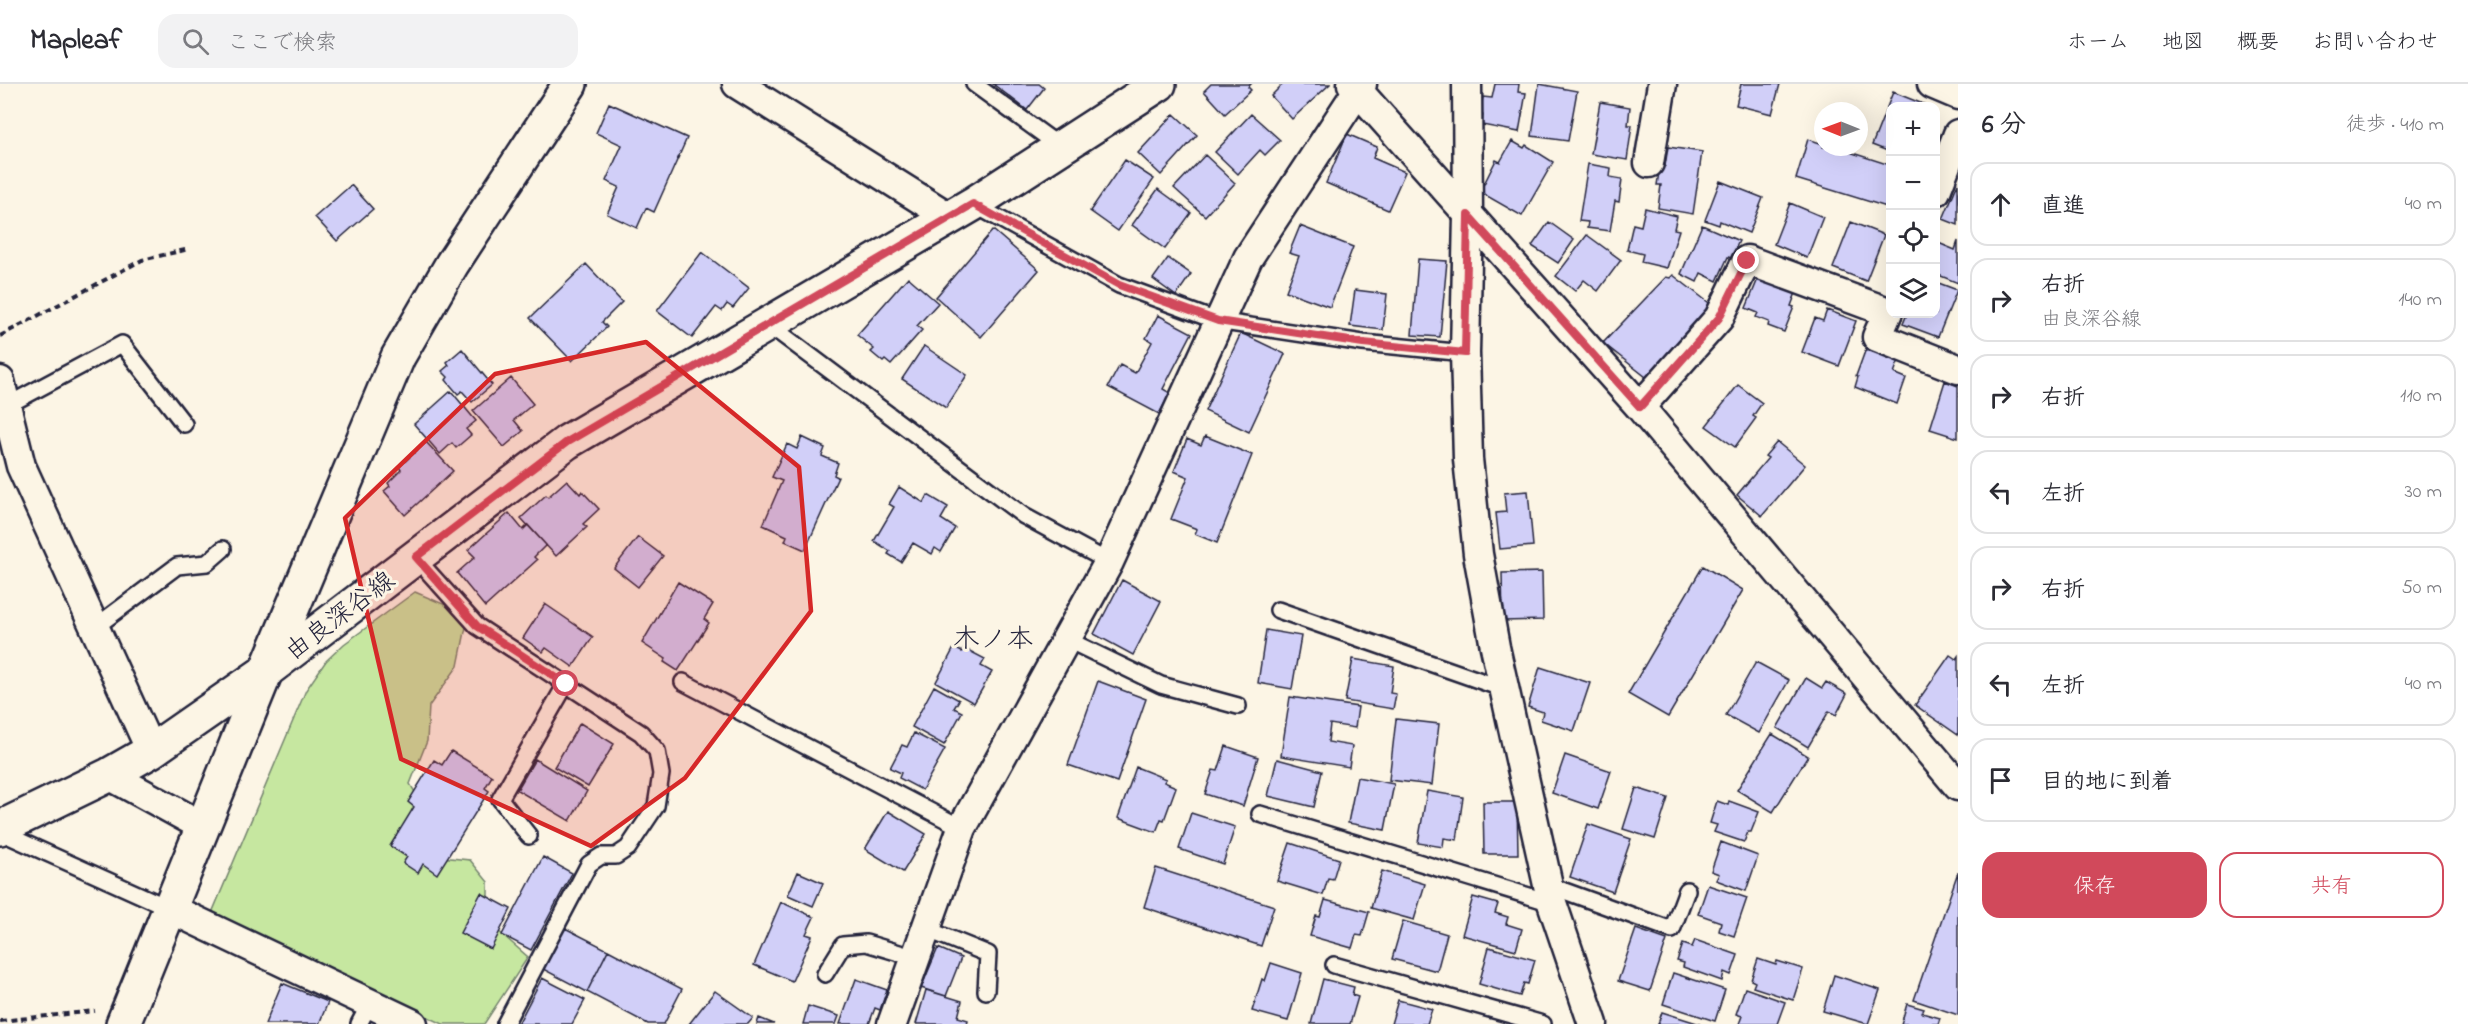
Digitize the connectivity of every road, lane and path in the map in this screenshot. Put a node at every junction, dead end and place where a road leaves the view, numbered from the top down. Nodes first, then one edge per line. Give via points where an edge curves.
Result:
1 (570, 84) edge
2 (737, 84) edge
3 (974, 84) edge
4 (1467, 84) edge
5 (1662, 84) edge
6 (1932, 84) edge
7 (1357, 86) edge
8 (1142, 89) edge
9 (1958, 95) edge
10 (1958, 134) edge
11 (1062, 148) junction
12 (1649, 163) dead end
13 (1940, 179) edge
14 (961, 211) junction
15 (1468, 215) junction
16 (189, 249) dead end
17 (1886, 308) edge
18 (1886, 316) edge
19 (1218, 321) junction
20 (768, 324) junction
21 (0, 336) edge
22 (1465, 353) junction
23 (1958, 369) edge
24 (3, 393) edge
25 (1640, 407) junction
26 (184, 424) dead end
27 (224, 549) dead end
28 (416, 557) junction
29 (1108, 562) junction
30 (1278, 610) dead end
31 (94, 628) junction
32 (1066, 639) junction
33 (266, 671) junction
34 (683, 682) dead end
35 (566, 684) junction
36 (1504, 689) junction
37 (1238, 706) dead end
38 (151, 751) junction
39 (109, 774) junction
40 (1958, 786) edge
41 (1260, 814) dead end
42 (202, 826) junction
43 (963, 828) junction
44 (0, 830) edge
45 (529, 836) dead end
46 (1687, 890) dead end
47 (1550, 894) junction
48 (169, 908) junction
49 (926, 929) junction
50 (916, 958) junction
51 (1334, 965) dead end
52 (825, 974) dead end
53 (986, 991) dead end
54 (365, 1014) edge
55 (126, 1016) edge
56 (0, 1021) edge
57 (413, 1024) edge
58 (505, 1024) edge
59 (892, 1024) edge
60 (1543, 1024) edge
61 (1593, 1024) edge

1 - 33 main road via 452,264 398,357
2 - 14 street
3 - 11 lane
4 - 15 street
5 - 12 street
6 - 9 street
7 - 15 street
7 - 19 street via 1248,258
8 - 11 main road, 由良深谷線
10 - 13 street
11 - 14 main road, 由良深谷線
14 - 19 lane via 1119,285
14 - 20 main road, 由良深谷線
15 - 22 street
15 - 25 street
16 - 21 path via 142,260
17 - 25 street via 1747,261 1719,318
18 - 23 street via 1877,337
19 - 22 lane via 1363,343
19 - 29 street
20 - 28 main road, 由良深谷線 via 567,442
20 - 29 lane via 1024,516
22 - 36 street via 1468,459 1478,554
24 - 26 lane via 122,344
24 - 31 street via 21,466
25 - 40 street
27 - 31 lane via 207,563 177,566
28 - 33 main road, 由良深谷線
28 - 35 lane via 477,626
29 - 32 street
30 - 36 lane
31 - 38 street
32 - 37 lane via 1161,685
32 - 43 street
33 - 38 main road, 由良深谷線
33 - 42 main road
34 - 43 lane
35 - 45 lane via 500,799
35 - 58 lane via 650,741 657,751 660,790 656,806 628,848 589,864
36 - 47 street
38 - 39 main road, 由良深谷線
39 - 42 street
39 - 44 main road, 由良深谷線
41 - 47 lane
42 - 48 main road
43 - 49 street
44 - 48 lane
46 - 47 lane via 1672,930
47 - 61 street
48 - 54 street
48 - 55 main road
49 - 50 street
49 - 53 lane via 988,954
50 - 52 lane via 866,943 843,945
50 - 59 street
51 - 60 lane
54 - 57 street
55 - 56 path

